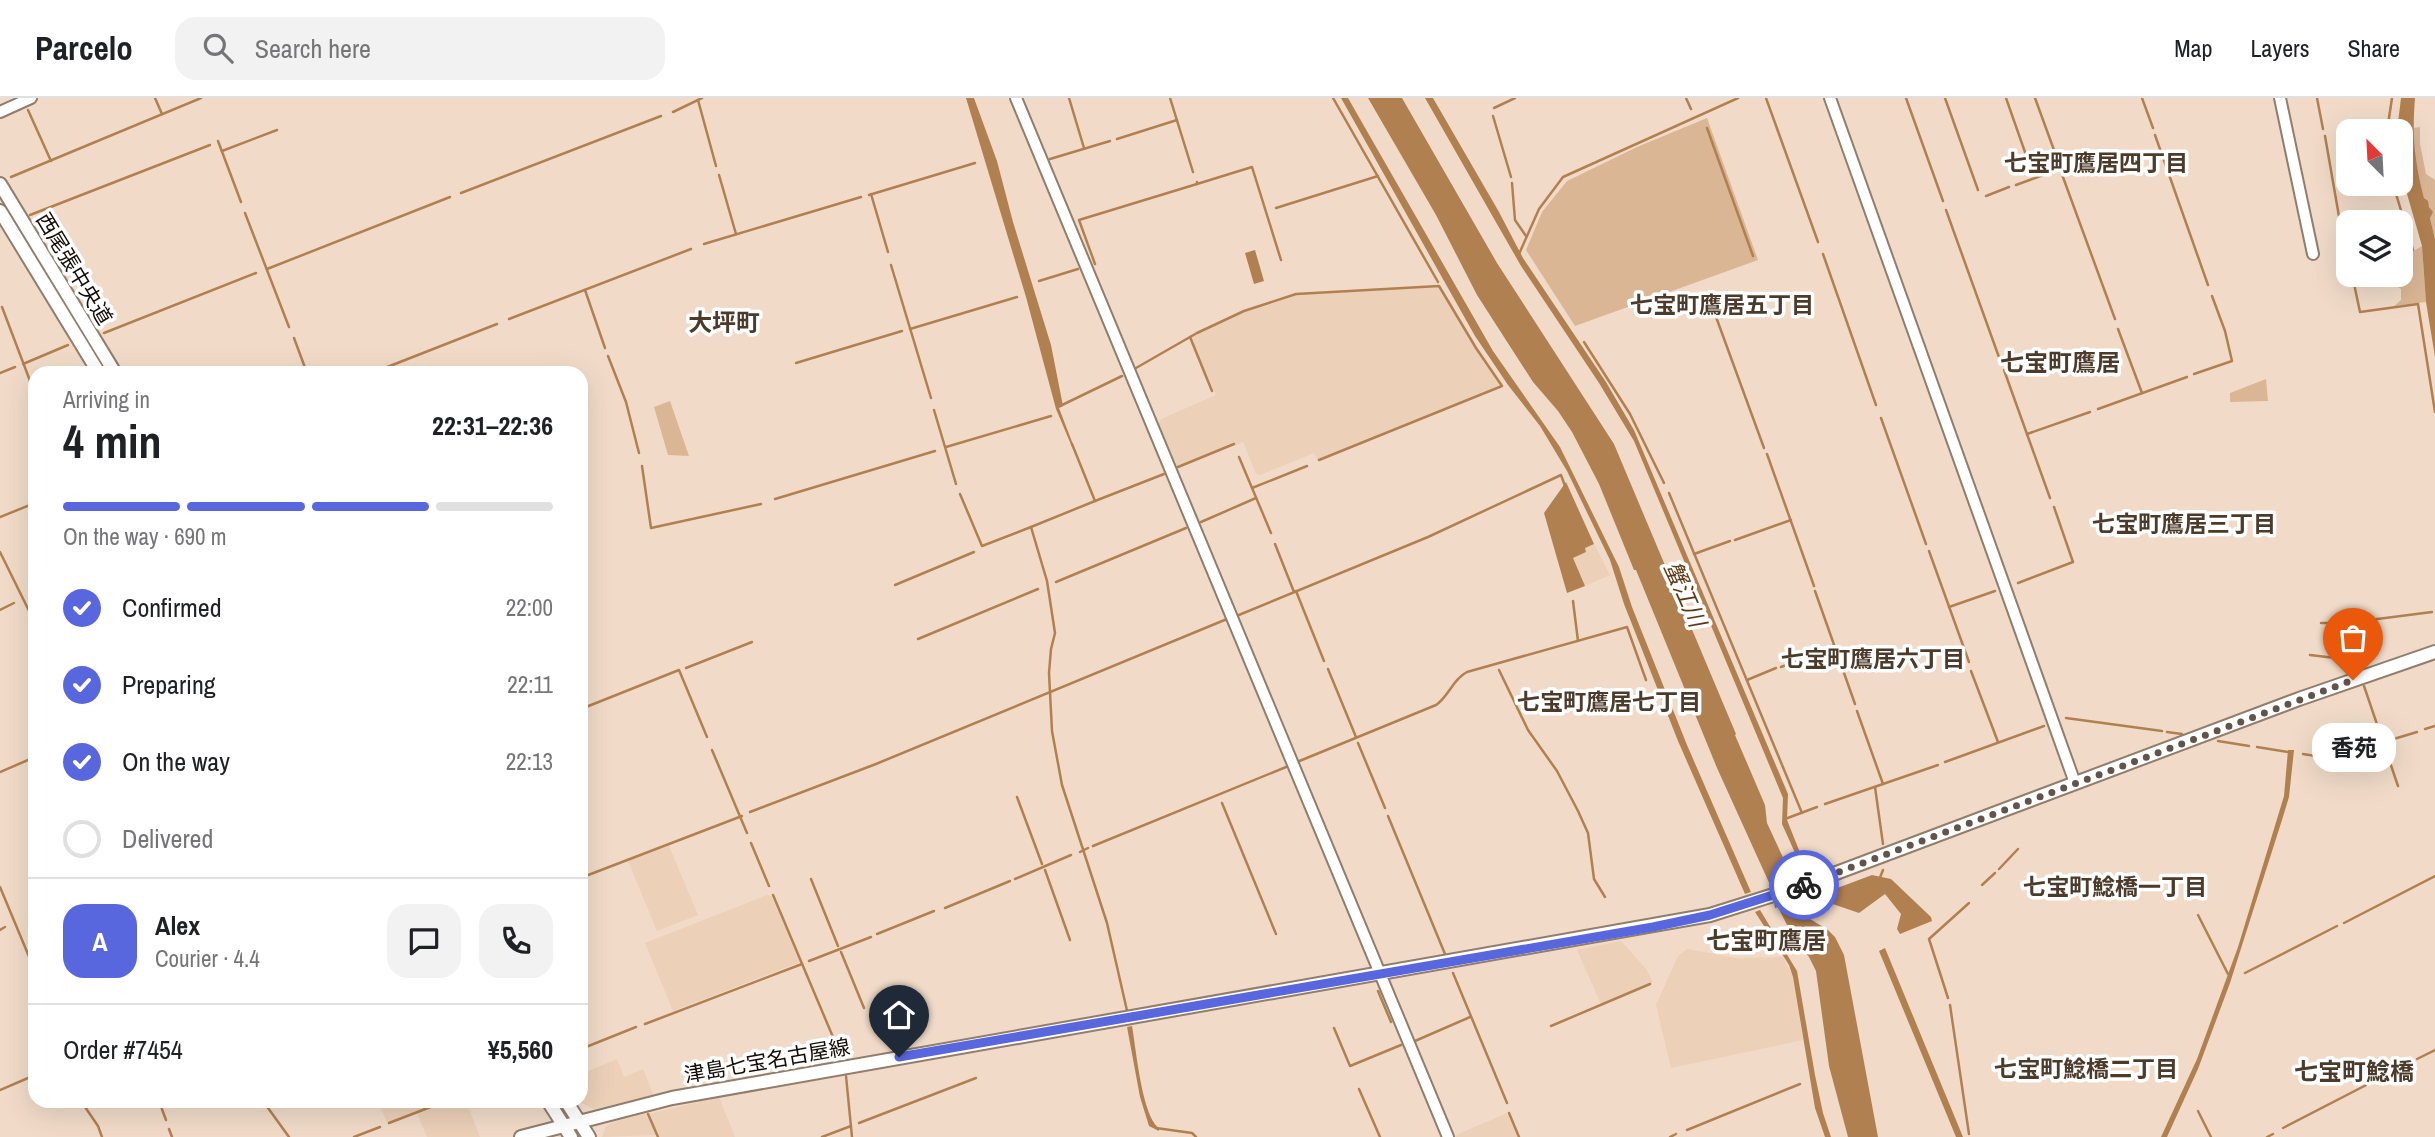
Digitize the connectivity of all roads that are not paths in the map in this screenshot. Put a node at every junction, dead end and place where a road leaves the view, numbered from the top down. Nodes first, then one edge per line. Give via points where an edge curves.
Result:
1 (31, 98) edge
2 (1016, 98) edge
3 (1830, 98) edge
4 (2280, 98) edge
5 (0, 113) edge
6 (0, 184) edge
7 (0, 211) edge
8 (2313, 254) dead end
9 (95, 366) edge
10 (111, 366) edge
11 (2435, 652) edge
12 (2075, 783) junction
13 (1381, 974) junction
14 (552, 1108) edge
15 (571, 1108) edge
16 (580, 1122) junction
17 (567, 1131) edge
18 (521, 1137) edge
19 (589, 1137) edge
20 (1448, 1137) edge

1 - 5 street
2 - 13 street
3 - 12 street
4 - 8 street
6 - 10 main road, 西尾張中央道
7 - 9 main road, 西尾張中央道
11 - 12 main road, 津島七宝名古屋線
12 - 13 main road, 津島七宝名古屋線 via 1799,887 1710,915
13 - 16 main road, 津島七宝名古屋線 via 685,1096
13 - 20 street
14 - 17 main road
15 - 16 main road
16 - 17 main road, 津島七宝名古屋線
16 - 19 main road
17 - 18 main road, 津島七宝名古屋線

